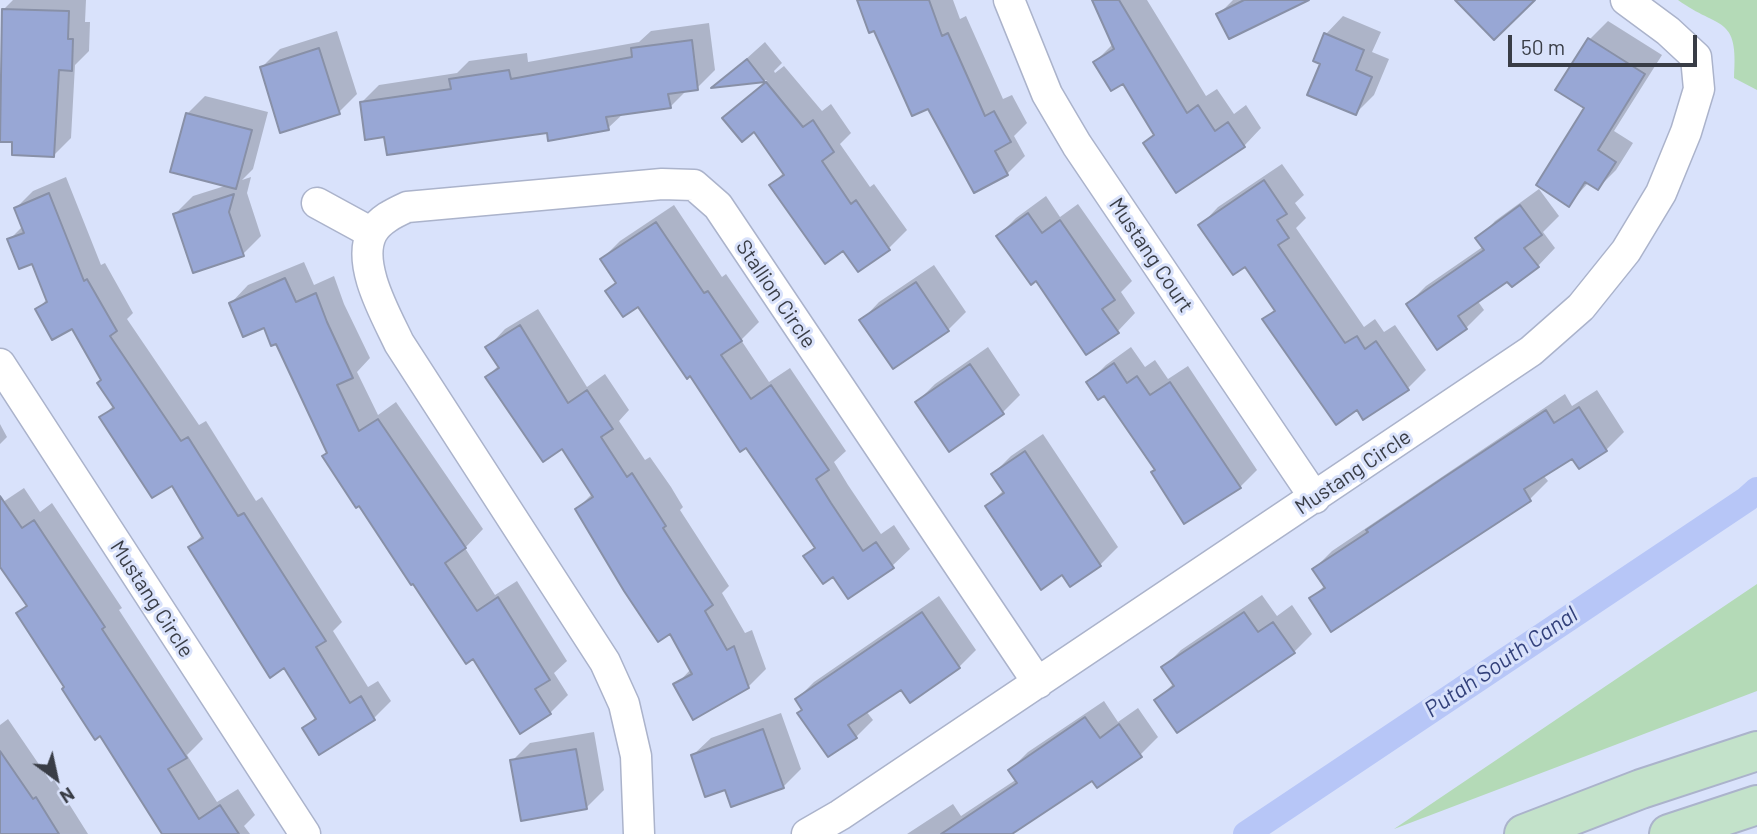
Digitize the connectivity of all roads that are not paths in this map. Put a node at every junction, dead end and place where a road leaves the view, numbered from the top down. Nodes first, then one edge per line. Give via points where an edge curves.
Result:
1 (1009, 0) edge
2 (1626, 0) edge
3 (317, 203) dead end
4 (372, 233) junction
5 (0, 363) edge
6 (1315, 498) junction
7 (1038, 683) junction
8 (1757, 751) edge
9 (1757, 805) edge
10 (305, 834) edge
11 (639, 834) edge
12 (807, 834) edge
13 (1524, 834) edge
14 (1669, 834) edge

1 - 6 street, Mustang Court via 1046,94 1077,145
2 - 6 street, Mustang Circle via 1696,57 1699,89 1661,193 1626,251 1581,307 1531,351
3 - 4 street
4 - 7 street, Stallion Circle via 388,216 407,207 694,185 718,206
4 - 11 street via 367,256 373,286 399,343 610,673 624,704 636,756
5 - 10 street, Mustang Circle
6 - 7 street, Mustang Circle
7 - 12 street, Mustang Circle
8 - 13 main road
9 - 14 main road

